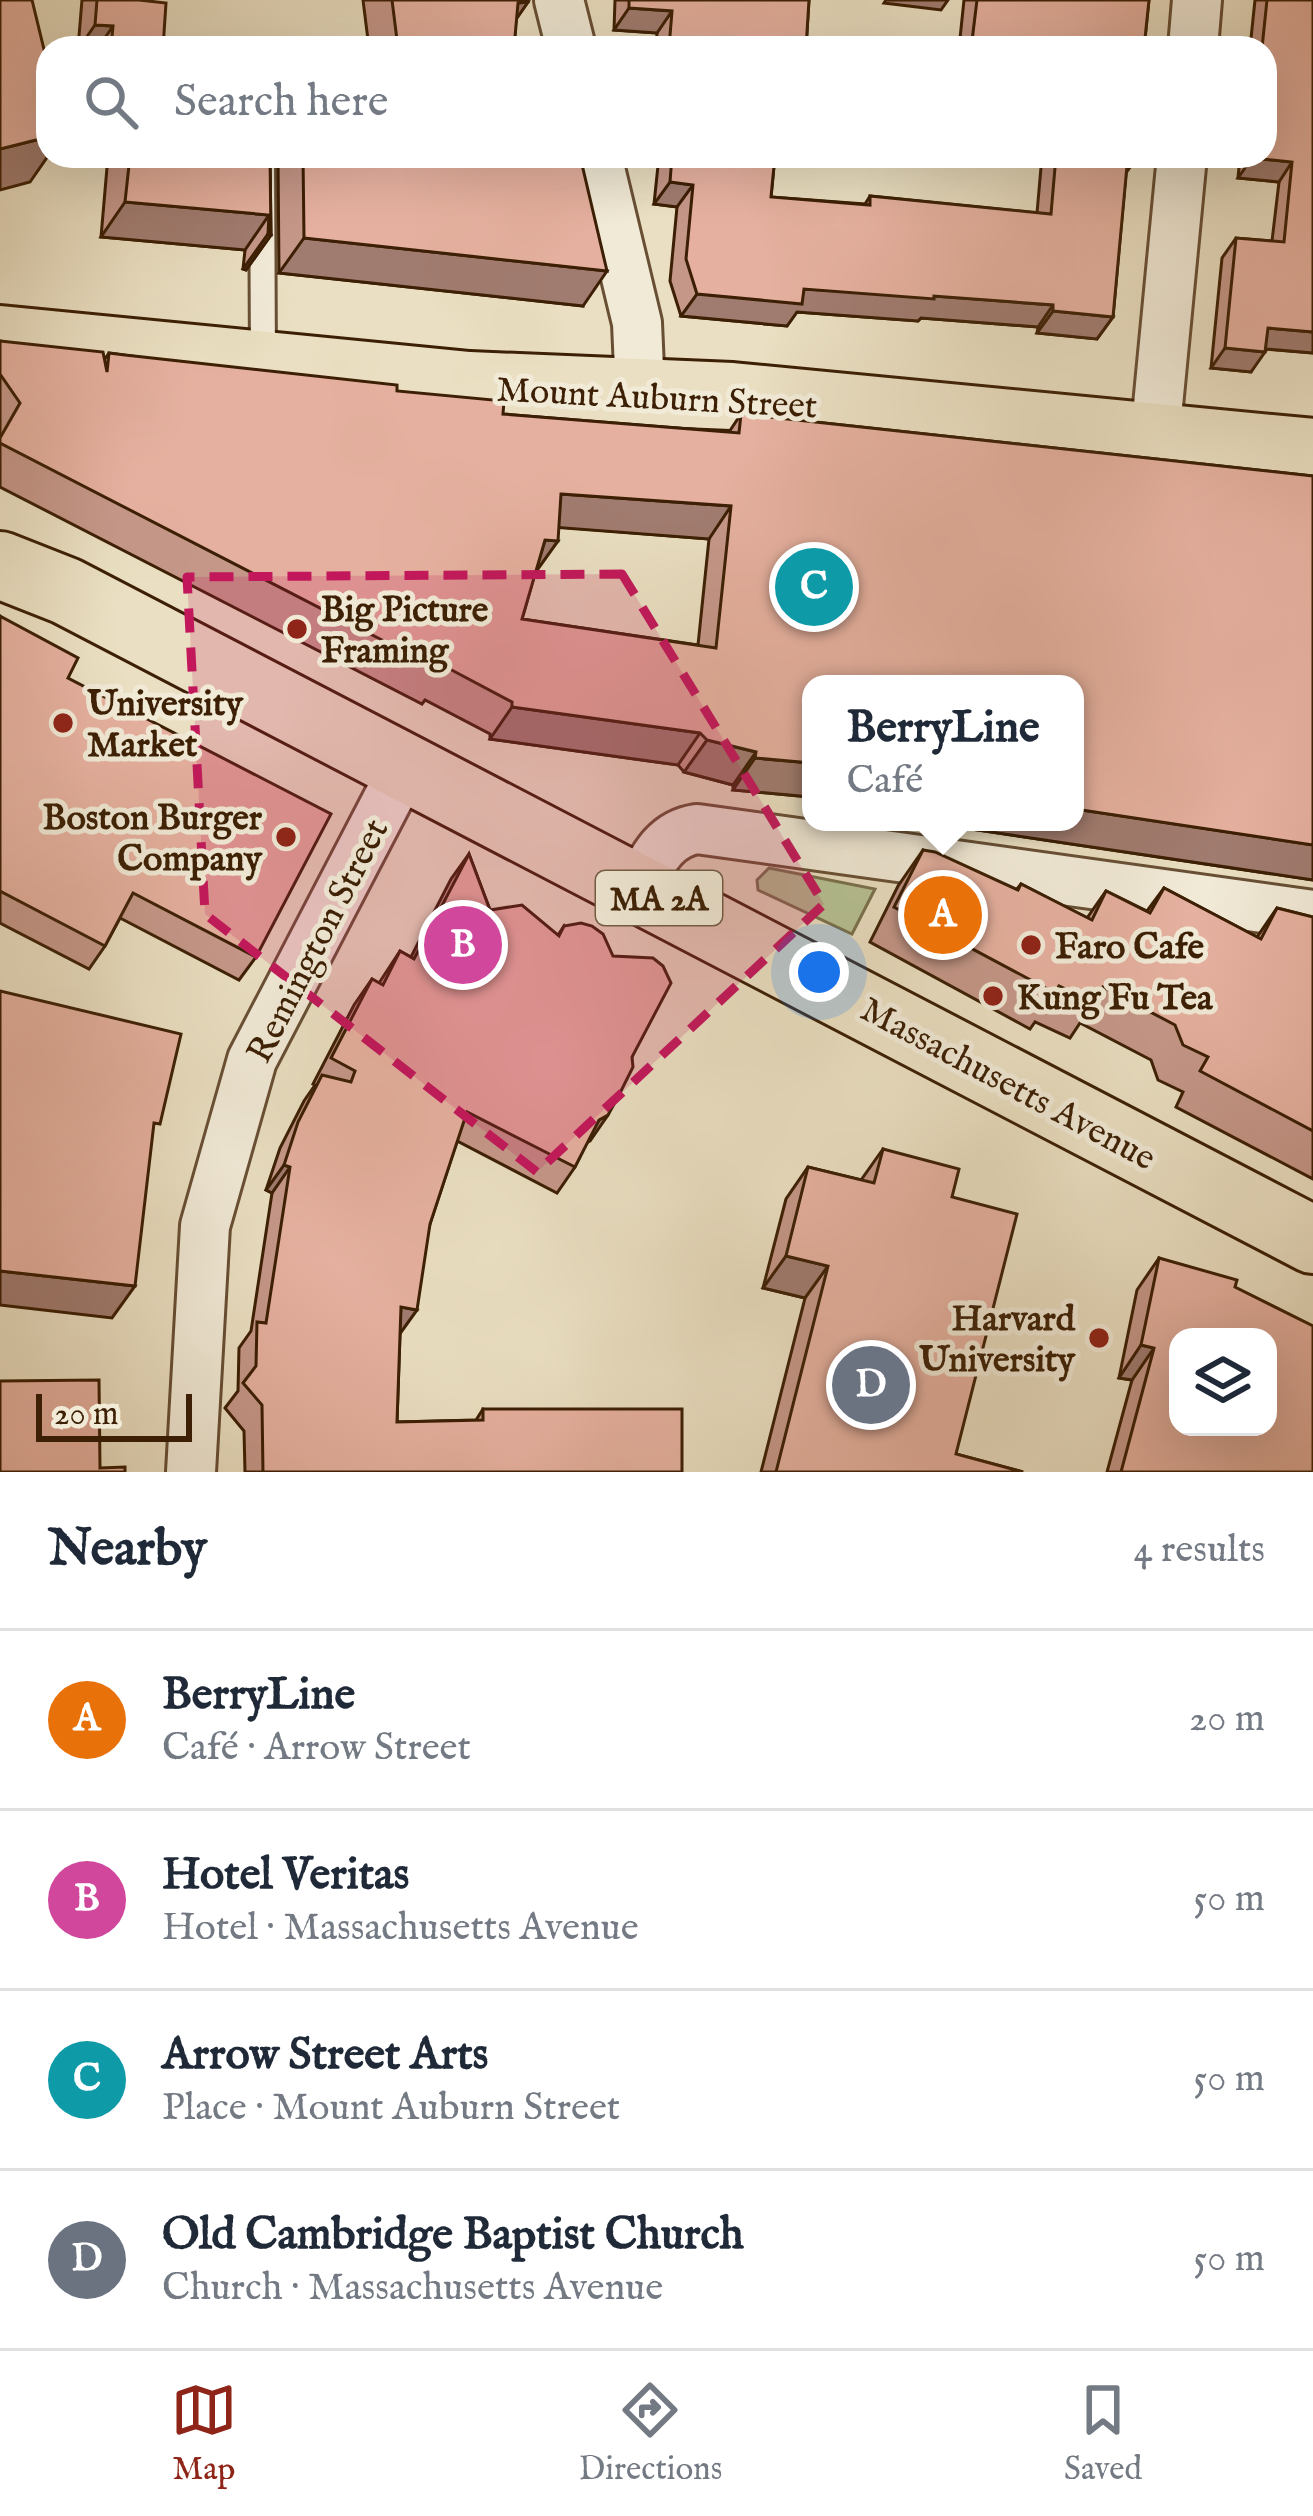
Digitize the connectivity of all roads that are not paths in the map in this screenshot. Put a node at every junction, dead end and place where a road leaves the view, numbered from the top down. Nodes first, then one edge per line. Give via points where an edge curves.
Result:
1 (559, 0) edge
2 (1197, 0) edge
3 (568, 36) edge
4 (1193, 36) edge
5 (262, 168) edge
6 (600, 168) edge
7 (1181, 168) edge
8 (0, 339) edge
9 (263, 366) junction
10 (640, 392) junction
11 (1155, 437) junction
12 (1313, 452) edge
13 (0, 565) edge
14 (405, 766) junction
15 (638, 887) junction
16 (1313, 915) edge
17 (1313, 1240) edge
18 (191, 1472) edge

1 - 3 street
2 - 4 street
5 - 9 lane
6 - 10 street via 637,323
7 - 11 street
8 - 9 main road, Mount Auburn Street
9 - 10 main road, Mount Auburn Street
10 - 11 main road, Mount Auburn Street
11 - 12 main road, Mount Auburn Street
13 - 14 main road, Massachusetts Avenue / MA 2A via 66,591
14 - 15 main road, Massachusetts Avenue / MA 2A
14 - 18 street, Remington Street via 252,1060 205,1226
15 - 16 street via 668,841 698,829
15 - 17 main road, Massachusetts Avenue / MA 2A

